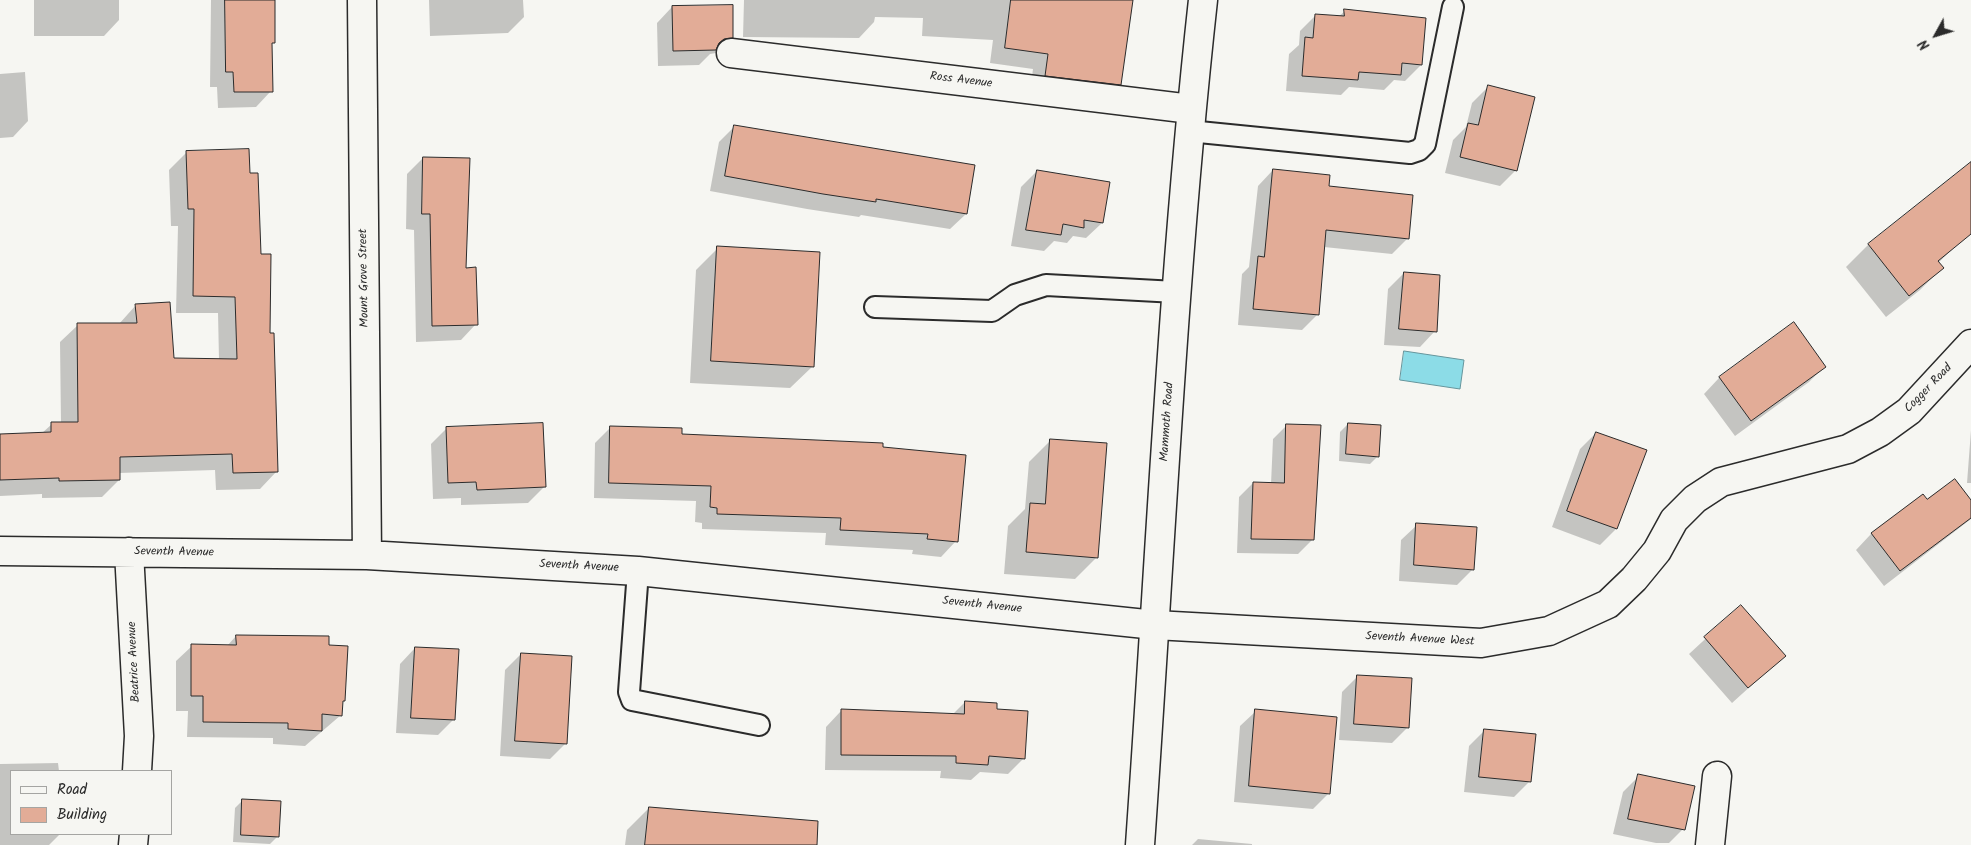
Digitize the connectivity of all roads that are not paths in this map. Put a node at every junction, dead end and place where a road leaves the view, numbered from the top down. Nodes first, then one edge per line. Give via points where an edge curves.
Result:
1 (362, 0) edge
2 (1203, 0) edge
3 (1453, 7) dead end
4 (731, 52) dead end
5 (1190, 120) junction
6 (1176, 292) junction
7 (875, 307) dead end
8 (1971, 344) edge
9 (1771, 468) joint
10 (0, 551) edge
11 (129, 552) junction
12 (367, 555) junction
13 (638, 571) junction
14 (1155, 625) junction
15 (759, 726) dead end
16 (137, 770) edge
17 (1717, 776) dead end
18 (1140, 845) edge
19 (1710, 845) edge

1 - 12 street, Mount Grove Street
2 - 5 street, Mammoth Road
3 - 5 lane via 1425,144 1419,150 1410,153
4 - 5 street, Ross Avenue
5 - 6 street, Mammoth Road
6 - 7 lane via 1046,285 1015,295 992,311
6 - 14 street, Mammoth Road
8 - 9 street, Cogger Road via 1909,411 1880,432 1848,449
9 - 14 street, Seventh Avenue West via 1721,482 1695,499 1674,520 1657,551 1634,579 1608,604 1549,631 1481,643
10 - 11 street, Seventh Avenue
11 - 12 street, Seventh Avenue
11 - 16 street, Beatrice Avenue via 139,736
12 - 13 street, Seventh Avenue
13 - 14 street, Seventh Avenue
13 - 15 lane via 629,692 632,700
14 - 18 street, Mammoth Road
17 - 19 street

